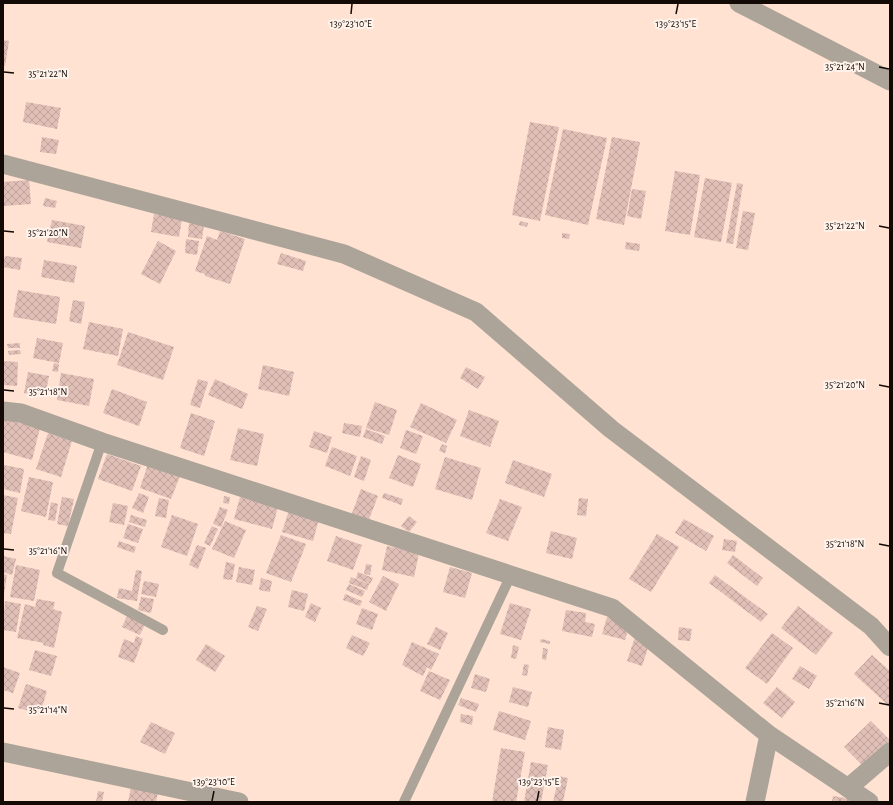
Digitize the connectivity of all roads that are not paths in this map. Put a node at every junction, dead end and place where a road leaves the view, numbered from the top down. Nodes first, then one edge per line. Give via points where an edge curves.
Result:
1 (739, 3) edge
2 (890, 81) edge
3 (3, 164) edge
4 (3, 411) edge
5 (102, 442) junction
6 (511, 575) junction
7 (163, 630) dead end
8 (890, 647) edge
9 (769, 735) junction
10 (3, 752) edge
11 (890, 752) edge
12 (848, 788) junction
13 (167, 795) edge
14 (239, 802) edge
15 (404, 802) edge
16 (755, 802) edge
17 (869, 802) edge

1 - 2 street
3 - 8 street via 344,254 476,312 611,429 871,626
4 - 5 street via 20,413
5 - 6 street
5 - 7 lane via 57,573
6 - 9 street via 612,608
6 - 15 lane
9 - 12 street
9 - 16 street
10 - 13 street
11 - 12 street
12 - 17 street
13 - 14 street

